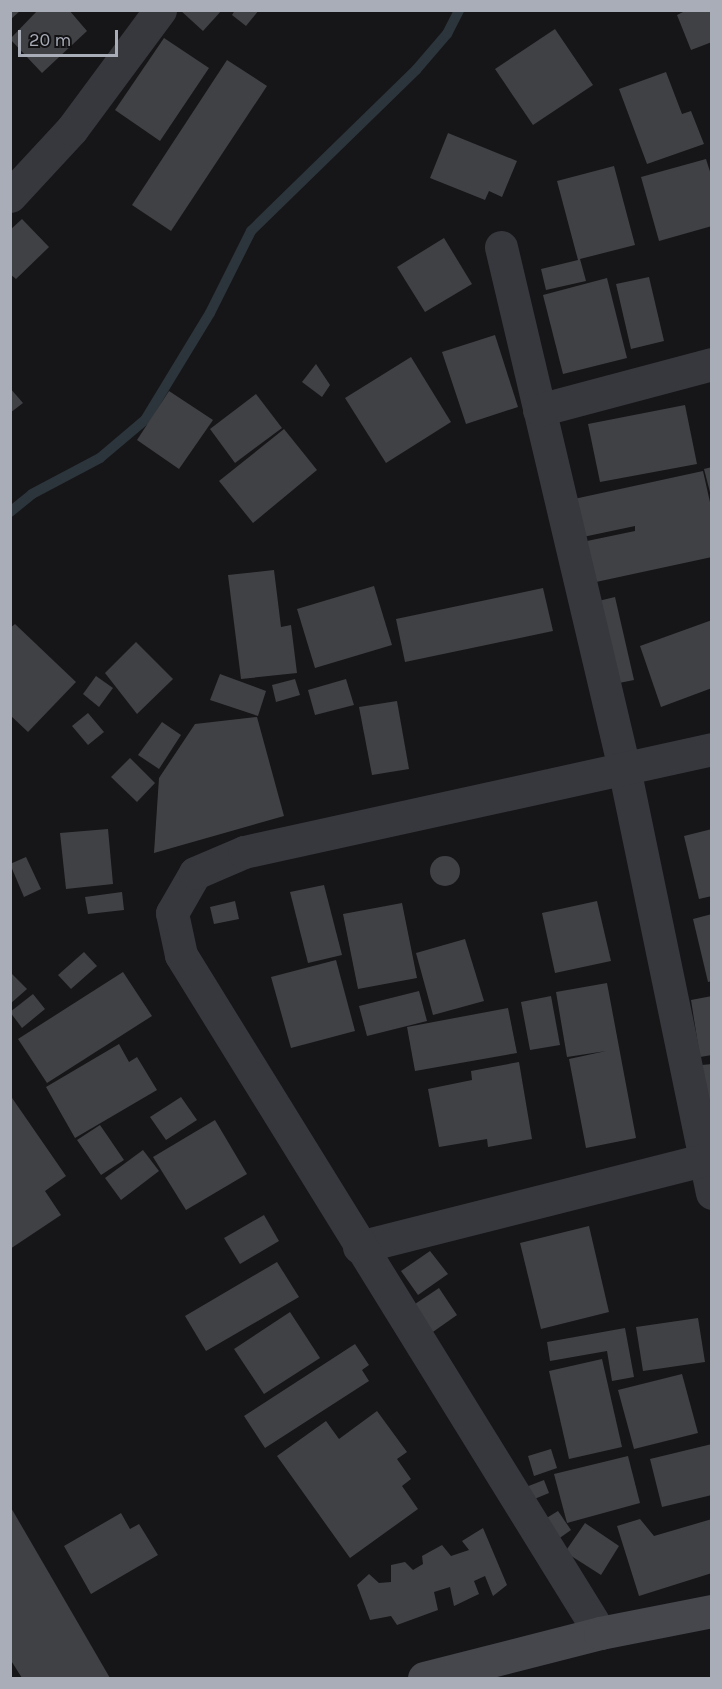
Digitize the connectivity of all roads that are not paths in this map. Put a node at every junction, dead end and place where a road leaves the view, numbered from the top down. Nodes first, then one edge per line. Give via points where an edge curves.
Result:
1 (160, 10) edge
2 (10, 196) edge
3 (501, 247) dead end
4 (711, 364) edge
5 (539, 410) junction
6 (711, 750) edge
7 (624, 768) junction
8 (708, 1159) edge
9 (711, 1193) edge
10 (359, 1247) junction
11 (711, 1611) edge
12 (600, 1633) junction
13 (424, 1678) edge

1 - 2 street via 72,129
3 - 5 street
4 - 5 street
5 - 7 street
6 - 7 street
7 - 8 street
7 - 10 street via 244,852 195,873 172,913 181,955
8 - 9 street
8 - 10 street
10 - 12 street
11 - 12 street
12 - 13 street

